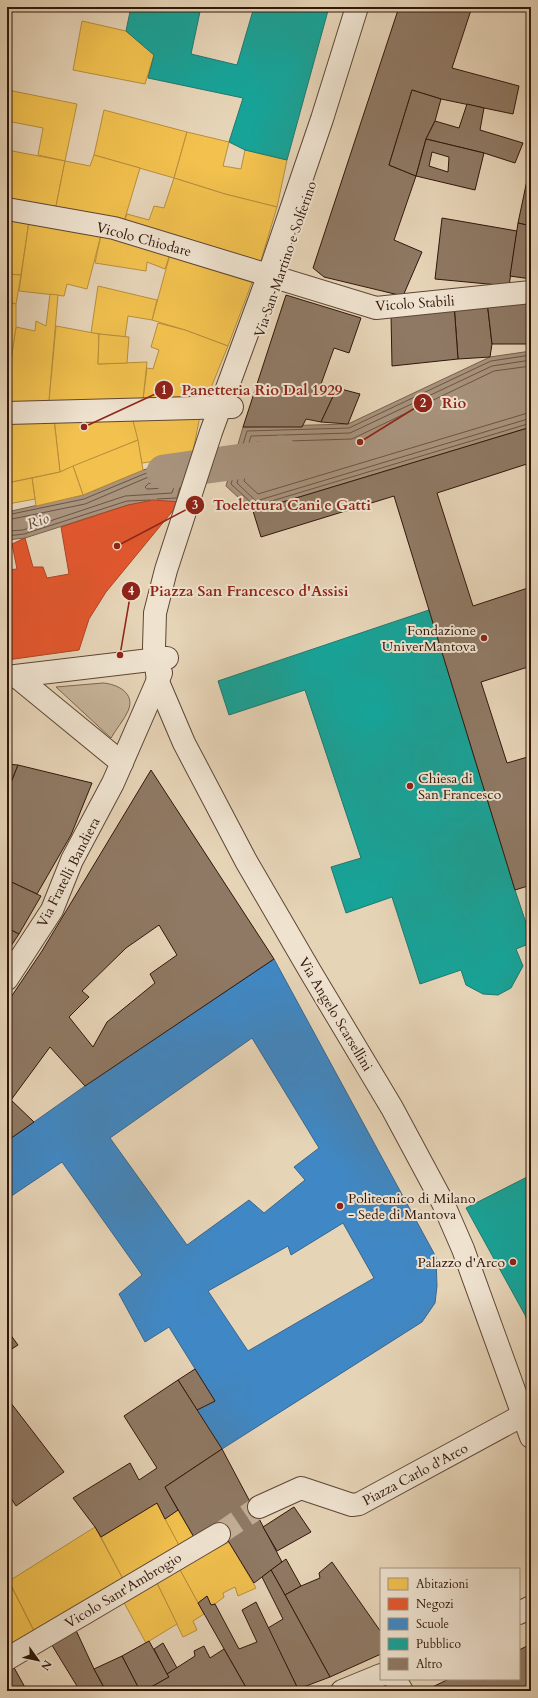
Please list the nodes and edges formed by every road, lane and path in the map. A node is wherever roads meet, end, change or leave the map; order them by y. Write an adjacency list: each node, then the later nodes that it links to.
1 (357, 7): 4 (street, Via San Martino e Solferino)
2 (368, 7): 4 (street, Via San Martino e Solferino)
3 (7, 209): 4 (street, Vicolo Chiodare)
4 (274, 276): 5 (street, Vicolo Stabili); 6 (street, Via San Martino e Solferino)
5 (531, 292)
6 (226, 406): 7 (street); 8 (street, Via San Martino e Solferino)
7 (7, 413)
8 (161, 660): 9 (street); 10 (street, Via Fratelli Bandiera); 11 (street, Via San Martino e Solferino)
9 (10, 677): 12 (street)
10 (158, 682): 11 (street); 12 (street, Via Fratelli Bandiera)
11 (189, 740): 14 (street, Via Angelo Scarsellini)
12 (122, 763): 13 (street, Via Fratelli Bandiera)
13 (7, 978)
14 (528, 1411): 15 (street); 16 (street, Piazza Carlo d'Arco)
15 (531, 1437)
16 (259, 1507)
17 (219, 1534): 20 (street, Vicolo Sant'Ambrogio)
18 (531, 1607): 19 (street)
19 (520, 1612)
20 (7, 1659)
21 (380, 1675): 23 (street)
22 (396, 1680): 24 (street)
23 (342, 1691)
24 (402, 1691)

